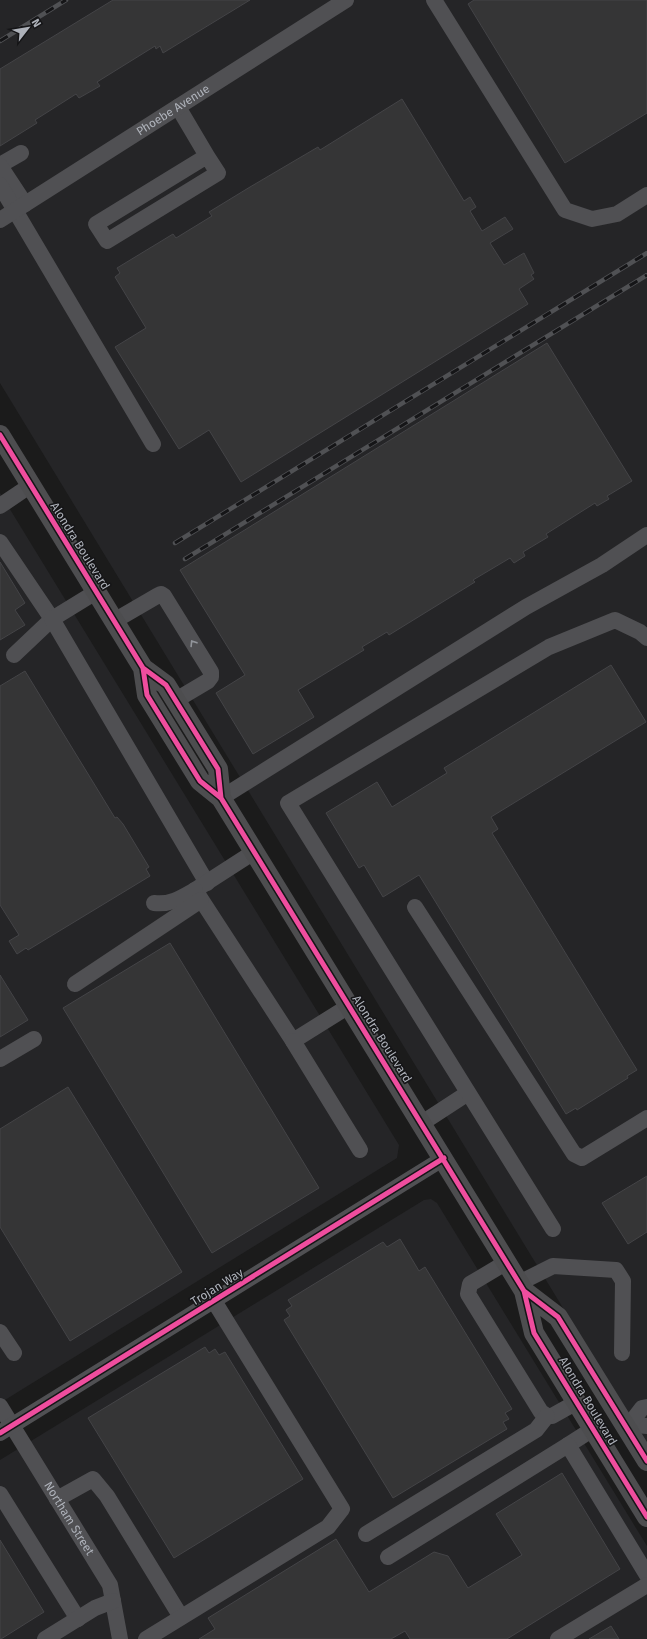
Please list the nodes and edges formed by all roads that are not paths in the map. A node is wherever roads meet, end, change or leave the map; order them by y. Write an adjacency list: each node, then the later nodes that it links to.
1 (346, 0): 3 (street, Phoebe Avenue)
2 (434, 0): 8 (street)
3 (178, 107): 5 (street); 9 (street, Phoebe Avenue)
4 (21, 153): 6 (street)
5 (207, 156): 5 (street)
6 (0, 166): 9 (street)
7 (0, 185): 9 (street)
8 (647, 195)
9 (20, 208): 10 (street, Phoebe Avenue); 12 (street)
10 (0, 220)
11 (0, 435): 13 (main road, Alondra Boulevard)
12 (153, 444)
13 (31, 485): 14 (street); 17 (main road, Alondra Boulevard)
14 (0, 506)
15 (647, 535): 24 (street)
16 (0, 542): 18 (street)
17 (96, 592): 18 (street); 19 (main road, Alondra Boulevard)
18 (52, 619): 21 (street); 26 (street)
19 (114, 621): 22 (main road, Alondra Boulevard); 23 (street, one-way to 19)
20 (647, 638): 34 (street)
21 (14, 655)
22 (143, 668): 23 (main road, Alondra Boulevard); 24 (main road, Alondra Boulevard)
23 (176, 700): 24 (main road, Alondra Boulevard)
24 (221, 798): 25 (main road, Alondra Boulevard)
25 (254, 852): 26 (street); 30 (main road, Alondra Boulevard)
26 (201, 891): 27 (street); 29 (street); 32 (street)
27 (154, 903)
28 (415, 907): 35 (street)
29 (75, 984)
30 (349, 1006): 32 (street); 36 (main road, Alondra Boulevard)
31 (34, 1038): 33 (street)
32 (293, 1042): 37 (street)
33 (0, 1059)
34 (468, 1093): 36 (street); 39 (street)
35 (647, 1118)
36 (422, 1123): 38 (main road, Alondra Boulevard)
37 (360, 1150)
38 (444, 1158): 40 (main road, Alondra Boulevard); 42 (street, Trojan Way)
39 (553, 1229)
40 (507, 1262): 41 (main road, Alondra Boulevard); 49 (street)
41 (522, 1287): 45 (street); 46 (main road, Alondra Boulevard); 50 (main road, Alondra Boulevard)
42 (214, 1301): 52 (street, Trojan Way); 64 (street)
43 (0, 1332): 44 (street)
44 (14, 1353)
45 (622, 1353)
46 (577, 1402): 49 (street); 53 (main road, Alondra Boulevard)
47 (0, 1406): 52 (street, Northam Street)
48 (647, 1406): 50 (street)
49 (547, 1416): 59 (street)
50 (627, 1424): 51 (street); 55 (main road, Alondra Boulevard)
51 (647, 1426)
52 (6, 1429): 57 (street, Northam Street)
53 (593, 1429): 54 (street); 58 (main road, Alondra Boulevard)
54 (568, 1445): 60 (street); 61 (street)
55 (647, 1461)
56 (0, 1494): 65 (street)
57 (57, 1499): 63 (street, Northam Street); 64 (street)
58 (647, 1517)
59 (366, 1534)
60 (388, 1557)
61 (647, 1575)
62 (647, 1585): 69 (street)
63 (113, 1602): 65 (street); 67 (street, Northam Street)
64 (181, 1617): 68 (street)
65 (78, 1619): 66 (street)
66 (45, 1639)
67 (120, 1639)
68 (146, 1639)
69 (558, 1639)

